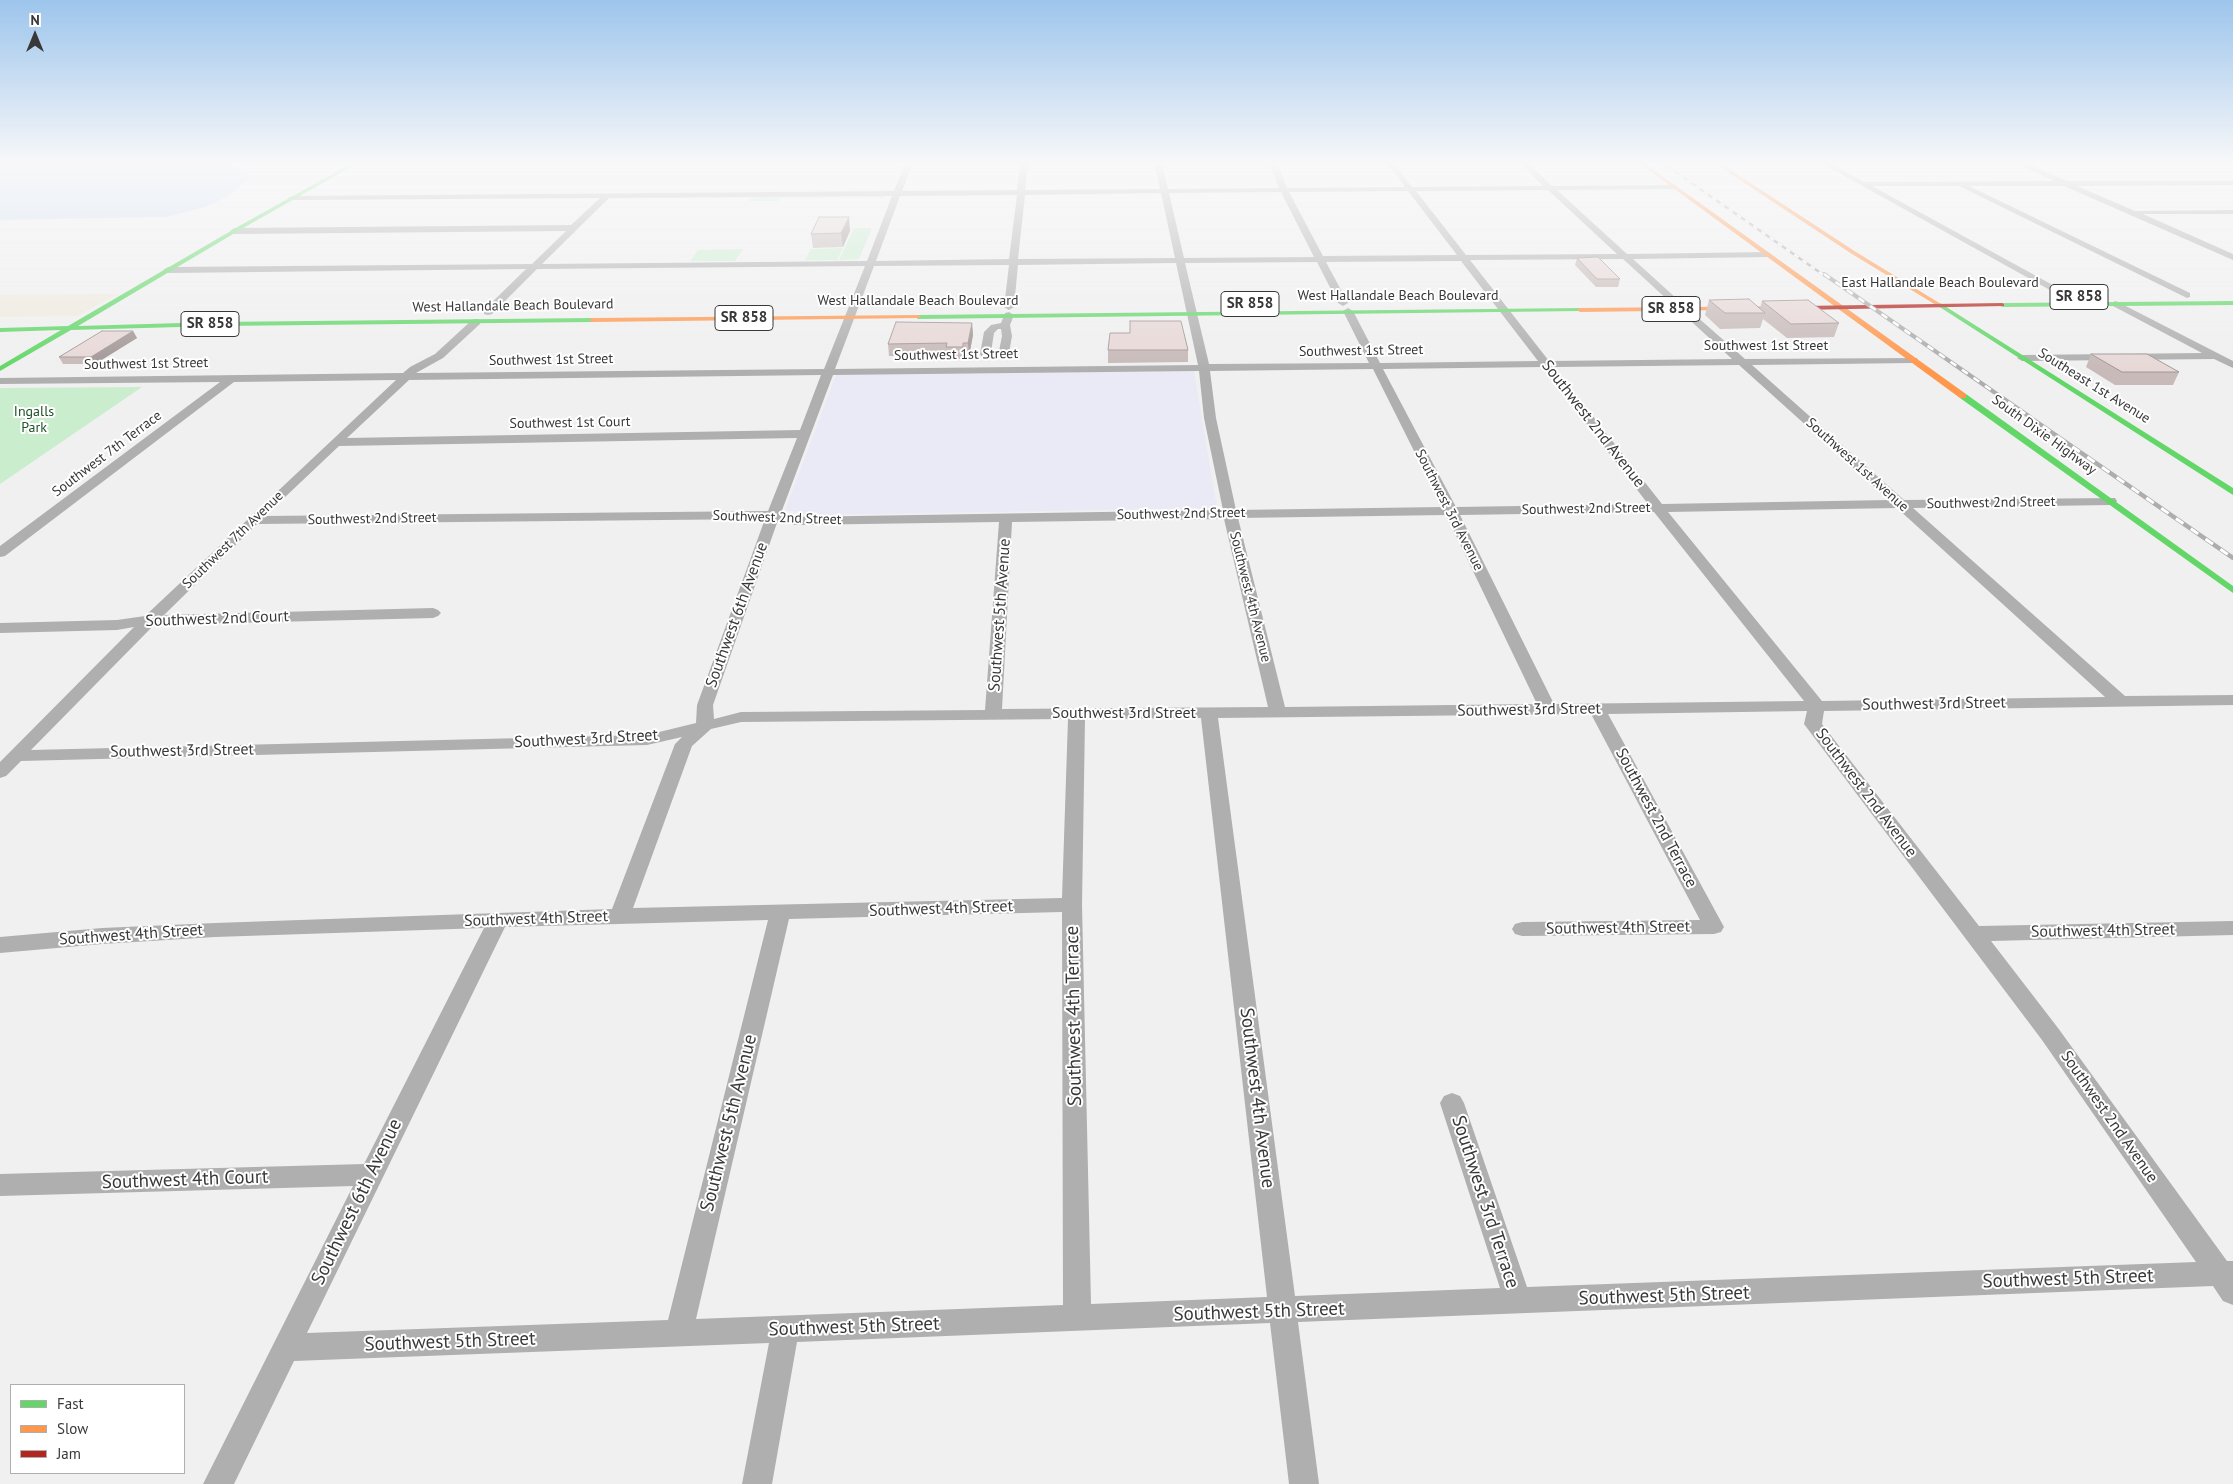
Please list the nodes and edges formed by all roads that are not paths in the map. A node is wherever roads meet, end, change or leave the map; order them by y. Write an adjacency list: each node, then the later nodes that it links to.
1 (232, 232): 25 (main road)
2 (568, 232): 24 (street)
3 (882, 232): 23 (street, Southwest 6th Avenue)
4 (1016, 232): 22 (street)
5 (1174, 232): 21 (street, Southwest 4th Avenue)
6 (1307, 232): 20 (street, Southwest 3rd Avenue)
7 (1443, 232): 19 (street, Southwest 2nd Avenue)
8 (1599, 232): 16 (street, Southwest 1st Avenue)
9 (1736, 232): 17 (main road, South Dixie Highway)
10 (1823, 232): 29 (main road, Southeast 1st Avenue)
11 (1951, 232): 27 (street)
12 (2059, 232): 26 (street)
13 (2177, 232): 14 (street)
14 (2220, 251): 15 (street); 18 (street)
15 (2233, 251)
16 (1625, 256): 17 (street); 19 (street); 31 (street, Southwest 1st Avenue)
17 (1768, 256): 28 (main road, South Dixie Highway)
18 (2233, 257)
19 (1464, 258): 20 (street); 34 (street, Southwest 2nd Avenue)
20 (1321, 259): 21 (street); 36 (street, Southwest 3rd Avenue)
21 (1180, 260): 22 (street); 37 (street, Southwest 4th Avenue)
22 (1013, 262): 23 (street); 41 (street)
23 (870, 263): 24 (street); 40 (street, Southwest 6th Avenue)
24 (534, 266): 25 (street); 39 (street)
25 (168, 270): 42 (main road)
26 (2187, 295): 27 (main road, East Hallandale Beach Boulevard / SR 858); 30 (main road, East Hallandale Beach Boulevard / SR 858); 32 (main road)
27 (2068, 297): 29 (main road, East Hallandale Beach Boulevard / SR 858)
28 (1827, 298): 29 (main road, East Hallandale Beach Boulevard / SR 858); 31 (main road, West Hallandale Beach Boulevard / SR 858); 35 (main road, South Dixie Highway)
29 (1925, 298): 33 (main road, Southeast 1st Avenue)
30 (2233, 301): 32 (main road, East Hallandale Beach Boulevard / SR 858)
31 (1678, 304): 34 (main road, West Hallandale Beach Boulevard / SR 858); 35 (main road, West Hallandale Beach Boulevard / SR 858); 51 (street, Southwest 1st Avenue)
32 (2116, 304): 33 (main road, East Hallandale Beach Boulevard / SR 858); 48 (street)
33 (1940, 305): 35 (main road, East Hallandale Beach Boulevard / SR 858); 49 (main road, Southeast 1st Avenue)
34 (1501, 306): 36 (main road, West Hallandale Beach Boulevard / SR 858); 52 (street, Southwest 2nd Avenue)
35 (1837, 306): 50 (main road, South Dixie Highway)
36 (1345, 307): 37 (main road, West Hallandale Beach Boulevard / SR 858); 54 (street, Southwest 3rd Avenue)
37 (1191, 309): 41 (main road, West Hallandale Beach Boulevard / SR 858); 55 (street, Southwest 4th Avenue)
38 (538, 311): 39 (main road, West Hallandale Beach Boulevard / SR 858); 40 (main road, West Hallandale Beach Boulevard / SR 858); 45 (main road)
39 (488, 312): 42 (main road, West Hallandale Beach Boulevard / SR 858); 44 (main road)
40 (852, 312): 41 (main road, West Hallandale Beach Boulevard / SR 858); 45 (main road, West Hallandale Beach Boulevard / SR 858); 57 (street, Southwest 6th Avenue)
41 (1008, 316)
42 (83, 319): 43 (main road, West Hallandale Beach Boulevard / SR 858); 46 (main road)
43 (0, 321)
44 (431, 322): 45 (main road, West Hallandale Beach Boulevard / SR 858); 46 (main road, West Hallandale Beach Boulevard / SR 858)
45 (476, 322): 58 (street, Southwest 7th Avenue)
46 (67, 329): 47 (main road, West Hallandale Beach Boulevard / SR 858); 56 (main road)
47 (0, 330)
48 (2216, 356): 49 (street); 53 (street)
49 (2022, 358): 63 (main road, Southeast 1st Avenue)
50 (1913, 360): 51 (street, Southwest 1st Street); 64 (main road, South Dixie Highway)
51 (1743, 361): 52 (street, Southwest 1st Street); 65 (street, Southwest 1st Avenue)
52 (1546, 363): 54 (street, Southwest 1st Street); 66 (street, Southwest 2nd Avenue)
53 (2233, 365)
54 (1374, 366): 55 (street, Southwest 1st Street); 67 (street, Southwest 3rd Avenue)
55 (1204, 367): 57 (street, Southwest 1st Street); 68 (street, Southwest 4th Avenue)
56 (0, 369)
57 (828, 371): 58 (street, Southwest 1st Street); 61 (street, Southwest 6th Avenue)
58 (406, 376): 59 (street, Southwest 1st Street); 62 (street, Southwest 7th Avenue)
59 (232, 378): 60 (street, Southwest 1st Street); 72 (street, Southwest 7th Terrace)
60 (0, 382)
61 (804, 434): 62 (street, Southwest 1st Court); 69 (street, Southwest 6th Avenue)
62 (336, 442): 71 (street, Southwest 7th Avenue)
63 (2233, 492)
64 (2110, 501): 65 (street, Southwest 2nd Street); 73 (main road, South Dixie Highway)
65 (1900, 504): 66 (street, Southwest 2nd Street); 78 (street, Southwest 1st Avenue)
66 (1658, 508): 67 (street, Southwest 2nd Street); 79 (street, Southwest 2nd Avenue)
67 (1451, 511): 68 (street, Southwest 2nd Street); 81 (street, Southwest 3rd Avenue)
68 (1230, 514): 70 (street, Southwest 2nd Street); 83 (street, Southwest 4th Avenue)
69 (773, 515): 70 (street, Southwest 2nd Street); 71 (street, Southwest 2nd Street); 86 (street, Southwest 6th Avenue)
70 (1006, 517): 85 (street, Southwest 5th Avenue)
71 (253, 520): 75 (street, Southwest 7th Avenue)
72 (0, 554)
73 (2233, 590)
74 (433, 613): 75 (street, Southwest 2nd Court)
75 (150, 620): 76 (street, Southwest 2nd Court); 87 (street, Southwest 7th Avenue)
76 (0, 628)
77 (2233, 700): 78 (street, Southwest 3rd Street)
78 (2120, 701): 79 (street, Southwest 3rd Street)
79 (1818, 706): 80 (street, Southwest 3rd Street); 96 (street, Southwest 2nd Avenue)
80 (1597, 709): 81 (street, Southwest 3rd Street); 93 (street, Southwest 2nd Terrace)
81 (1548, 710): 83 (street, Southwest 3rd Street)
82 (1209, 712): 83 (street, Southwest 3rd Street); 84 (street, Southwest 3rd Street); 103 (street, Southwest 4th Avenue)
83 (1278, 712)
84 (1077, 713): 85 (street, Southwest 3rd Street); 89 (street, Southwest 4th Terrace)
85 (993, 714): 86 (street, Southwest 3rd Street)
86 (705, 726): 87 (street, Southwest 3rd Street); 91 (street)
87 (17, 756): 88 (street, Southwest 7th Avenue)
88 (0, 772)
89 (1072, 905): 90 (street, Southwest 4th Street); 104 (street, Southwest 4th Terrace)
90 (780, 913): 91 (street, Southwest 4th Street); 106 (street, Southwest 5th Avenue)
91 (620, 916): 92 (street, Southwest 4th Street)
92 (498, 921): 97 (street, Southwest 4th Street); 99 (street, Southwest 6th Avenue)
93 (1714, 927): 95 (street, Southwest 4th Street)
94 (2233, 928): 96 (street, Southwest 4th Street)
95 (1522, 929)
96 (1973, 934): 101 (street, Southwest 2nd Avenue)
97 (0, 945)
98 (1452, 1103): 102 (street, Southwest 3rd Terrace)
99 (370, 1176): 100 (street, Southwest 4th Court); 107 (street, Southwest 6th Avenue)
100 (0, 1185)
101 (2228, 1279): 102 (street, Southwest 5th Street)
102 (1518, 1302): 103 (street, Southwest 5th Street)
103 (1284, 1311): 104 (street, Southwest 5th Street); 110 (street, Southwest 4th Avenue)
104 (1077, 1318): 105 (street, Southwest 5th Street)
105 (785, 1330): 106 (street, Southwest 5th Street); 109 (street)
106 (679, 1333): 107 (street, Southwest 5th Street)
107 (285, 1348): 108 (street, Southwest 6th Avenue)
108 (218, 1484)
109 (757, 1484)
110 (1304, 1484)

